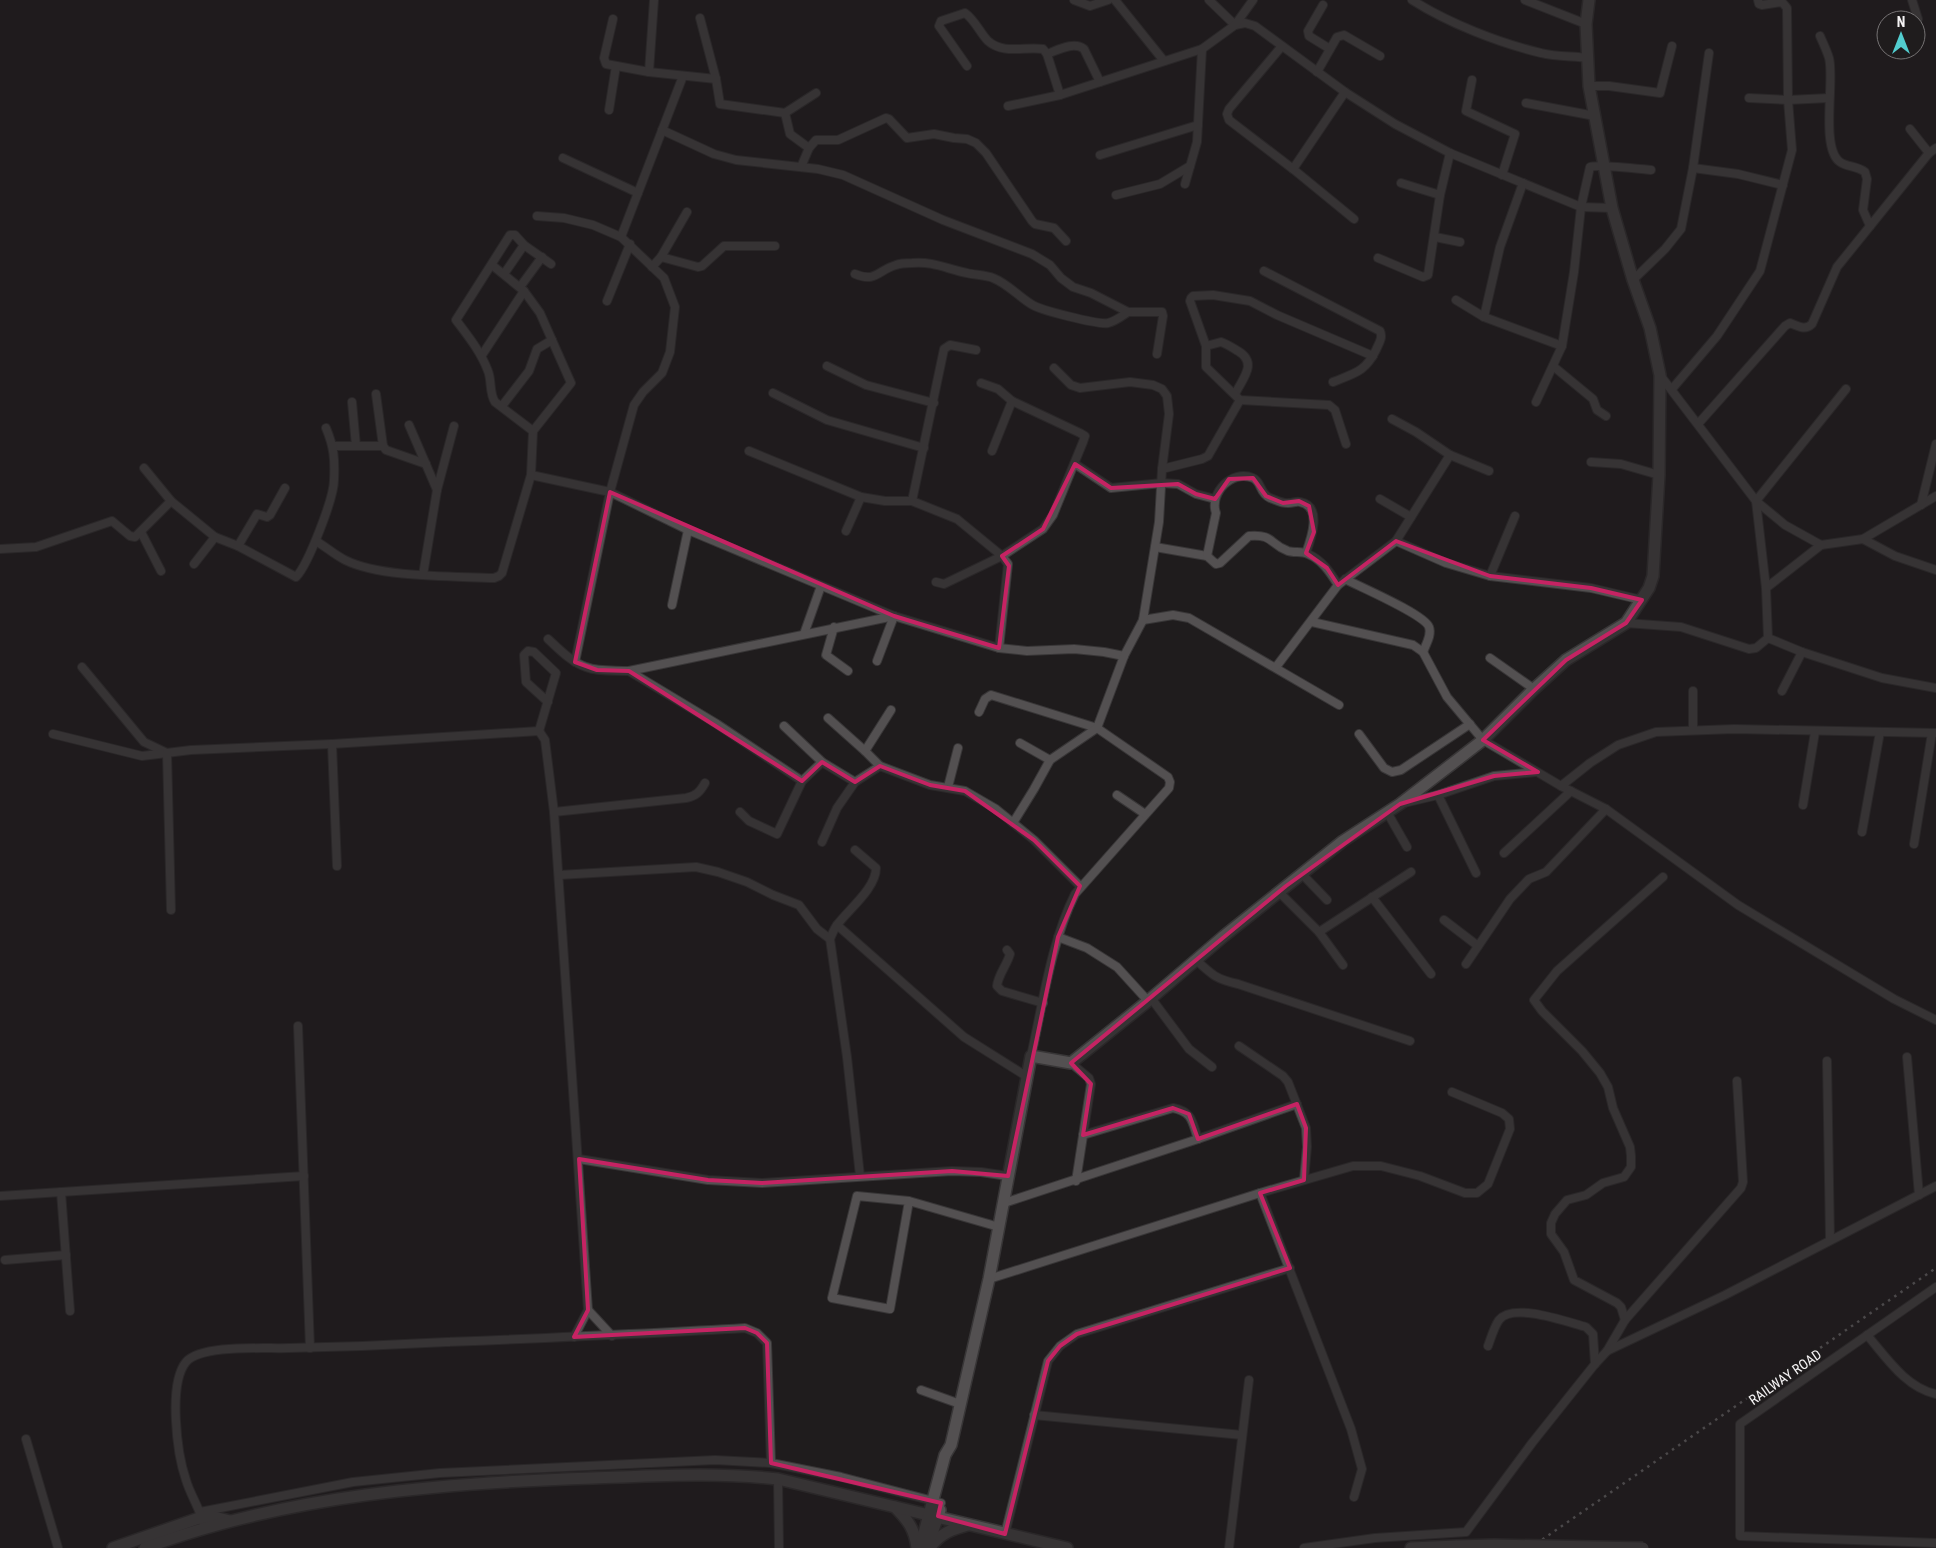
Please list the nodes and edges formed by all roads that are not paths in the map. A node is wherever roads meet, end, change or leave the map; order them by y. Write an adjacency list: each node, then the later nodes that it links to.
1 (654, 0): 29 (street)
2 (1074, 0): 3 (street)
3 (1108, 0)
4 (1115, 0): 26 (street)
5 (1209, 0): 16 (street)
6 (1253, 0): 16 (street)
7 (1412, 0): 11 (street)
8 (1525, 0): 15 (street)
9 (1589, 0): 15 (main road)
10 (1758, 0): 41 (street)
11 (1425, 4): 25 (street)
12 (1323, 5): 21 (street)
13 (700, 18): 32 (street)
14 (613, 19): 27 (street)
15 (1586, 24): 25 (main road)
16 (1235, 25): 18 (street); 20 (street)
17 (1820, 36): 40 (street)
18 (1282, 46): 30 (street); 59 (street)
19 (1672, 46): 35 (street)
20 (1202, 49): 26 (street); 47 (street)
21 (1330, 49): 24 (street); 30 (street)
22 (1709, 53): 58 (street)
23 (1047, 54): 28 (street); 34 (street); 38 (street)
24 (1380, 56)
25 (1588, 58): 35 (main road)
26 (1164, 62): 34 (street)
27 (616, 66): 29 (street); 44 (street)
28 (967, 66)
29 (649, 72): 31 (street)
30 (1318, 72): 36 (street)
31 (683, 76): 32 (street); 49 (street)
32 (716, 79): 45 (street)
33 (1472, 80): 61 (street)
34 (1100, 82): 38 (street)
35 (1590, 86): 46 (main road)
36 (1345, 92): 52 (street); 59 (street)
37 (816, 93): 45 (street)
38 (1060, 95): 43 (street)
39 (1749, 98): 41 (street)
40 (1829, 98): 41 (street); 74 (street)
41 (1788, 100): 65 (street)
42 (1526, 103): 46 (street)
43 (1008, 106)
44 (610, 110)
45 (785, 113): 50 (street)
46 (1595, 116): 57 (main road)
47 (1198, 125): 53 (street); 55 (street)
48 (1910, 129): 51 (street)
49 (662, 130): 56 (street); 66 (street)
50 (809, 148): 56 (street); 77 (street)
51 (1932, 150): 74 (street)
52 (1450, 153): 61 (street); 67 (street)
53 (1100, 155)
54 (563, 158): 66 (street)
55 (1190, 166): 64 (street); 68 (street)
56 (801, 167): 95 (street)
57 (1605, 167): 60 (street); 69 (street); 70 (main road)
58 (1693, 168): 65 (street); 91 (street)
59 (1293, 169): 73 (street)
60 (1651, 170)
61 (1502, 174): 63 (street)
62 (1400, 183): 67 (street)
63 (1523, 183): 69 (street); 96 (street)
64 (1186, 184)
65 (1783, 186): 110 (street)
66 (638, 193): 75 (street)
67 (1440, 194): 76 (street)
68 (1116, 195)
69 (1581, 207): 70 (street); 99 (street)
70 (1612, 208): 91 (main road)
71 (687, 212): 83 (street)
72 (537, 216): 75 (street)
73 (1354, 219)
74 (1870, 226): 122 (street)
75 (621, 237): 79 (street)
76 (1435, 237): 78 (street); 84 (street)
77 (1066, 241)
78 (1460, 242)
79 (630, 244): 87 (street); 93 (street)
80 (524, 245): 82 (street); 86 (street); 89 (street)
81 (774, 246): 83 (street)
82 (542, 257): 85 (street); 92 (street)
83 (661, 257): 87 (street)
84 (1378, 258)
85 (552, 264)
86 (492, 265): 89 (street); 102 (street)
87 (652, 267): 147 (street)
88 (1264, 270): 103 (street)
89 (504, 274): 92 (street)
90 (855, 274): 95 (street)
91 (1633, 280): 107 (main road)
92 (522, 289): 97 (street); 102 (street)
93 (607, 300)
94 (1456, 300): 96 (street)
95 (1128, 312): 101 (street)
96 (1484, 317): 99 (street)
97 (552, 340): 119 (street); 126 (street)
98 (1206, 346): 103 (street); 114 (street); 114 (street)
99 (1562, 346): 105 (street)
100 (976, 350): 118 (street)
101 (1157, 354)
102 (482, 355): 119 (street)
103 (1373, 356): 108 (street)
104 (827, 366): 118 (street)
105 (1553, 366): 117 (street); 120 (street)
106 (1054, 368): 140 (street)
107 (1660, 375): 110 (street); 143 (main road)
108 (1333, 382)
109 (981, 383): 115 (street)
110 (1672, 389): 122 (street)
111 (1846, 389): 154 (street)
112 (772, 393): 132 (street)
113 (376, 394): 131 (street)
114 (1237, 397): 127 (street); 140 (street)
115 (1012, 401): 134 (street); 138 (street)
116 (352, 402): 130 (street)
117 (1536, 402)
118 (934, 403): 132 (street)
119 (502, 406): 126 (street)
120 (1606, 416)
121 (1392, 419): 135 (street)
122 (1698, 424): 154 (street)
123 (410, 425): 137 (street)
124 (454, 426): 146 (street)
125 (326, 428): 129 (street)
126 (533, 431): 142 (street)
127 (1346, 444)
128 (1936, 444): 155 (street)
129 (334, 446): 130 (street); 163 (street)
130 (356, 446): 131 (street)
131 (384, 446): 137 (street)
132 (924, 448): 153 (street)
133 (750, 451): 149 (street)
134 (992, 451)
135 (1450, 455): 141 (street); 157 (street)
136 (1591, 462): 143 (street)
137 (426, 464): 146 (street)
138 (1074, 464): 144 (street); 170 (street)
139 (144, 468): 152 (street)
140 (1162, 469): 144 (street)
141 (1489, 471)
142 (531, 475): 147 (street); 175 (street)
143 (1659, 475): 182 (main road)
144 (1162, 483): 150 (street); 167 (street)
145 (285, 488): 166 (street)
146 (437, 490): 175 (street)
147 (610, 492): 158 (street); 197 (street)
148 (1936, 496): 155 (street)
149 (861, 497): 153 (street); 159 (street)
150 (1215, 499): 169 (street); 171 (street)
151 (1380, 499): 157 (street)
152 (171, 501): 160 (street); 161 (street)
153 (912, 501): 170 (street)
154 (1756, 501): 165 (street); 181 (street)
155 (1921, 505): 162 (street)
156 (1515, 516): 176 (street)
157 (1411, 517): 164 (street)
158 (688, 530): 180 (street); 183 (street)
159 (846, 531)
160 (141, 532): 168 (street); 174 (street)
161 (215, 537): 166 (street); 172 (street)
162 (1863, 539): 165 (street); 173 (street)
163 (316, 541): 166 (street); 175 (street)
164 (1396, 541): 176 (street); 177 (street)
165 (1821, 545): 181 (street)
166 (238, 546)
167 (1155, 546): 171 (street); 185 (street)
168 (0, 549)
169 (1306, 553): 171 (street); 179 (street)
170 (1002, 556): 178 (street); 192 (street)
171 (1207, 556)
172 (194, 564)
173 (1936, 570)
174 (161, 571)
175 (423, 574)
176 (1490, 576): 182 (street)
177 (1345, 579): 179 (street); 193 (street)
178 (936, 582)
179 (1338, 585): 186 (street)
180 (821, 586): 184 (street); 189 (street)
181 (1766, 588): 190 (street)
182 (1642, 600): 187 (main road)
183 (672, 605)
184 (894, 616): 188 (street); 192 (street); 198 (street)
185 (1144, 620): 195 (street); 200 (street)
186 (1312, 622): 193 (street); 200 (street)
187 (1626, 623): 190 (street); 204 (main road)
188 (834, 627): 189 (street); 202 (street)
189 (804, 634): 201 (street)
190 (1768, 638): 194 (street)
191 (548, 639): 197 (street)
192 (999, 648): 195 (street)
193 (1423, 652): 212 (street)
194 (1802, 652): 203 (street); 206 (street)
195 (1124, 656): 214 (street)
196 (1490, 658): 204 (street)
197 (575, 662): 201 (street)
198 (877, 662)
199 (82, 667): 227 (street)
200 (1276, 667): 208 (street)
201 (629, 671): 232 (street)
202 (848, 671)
203 (1936, 688)
204 (1534, 689): 222 (main road)
205 (1693, 691): 215 (street)
206 (1782, 691)
207 (548, 702): 207 (street); 216 (street)
208 (1340, 705)
209 (891, 710): 226 (street)
210 (979, 712): 214 (street)
211 (828, 718): 226 (street)
212 (1470, 724): 221 (street); 222 (street)
213 (784, 726): 229 (street)
214 (1097, 728): 228 (street); 246 (street)
215 (1693, 730): 217 (street); 235 (street)
216 (539, 731): 224 (street); 243 (street)
217 (1815, 732): 218 (street); 241 (street)
218 (1880, 732): 219 (street); 248 (street)
219 (1934, 733): 250 (street)
220 (53, 734): 227 (street)
221 (1359, 734)
222 (1483, 740): 231 (street); 240 (main road)
223 (1020, 743): 228 (street)
224 (332, 744): 227 (street); 254 (street)
225 (958, 748): 236 (street)
226 (865, 751): 230 (street)
227 (167, 753): 264 (street)
228 (1050, 760): 247 (street)
229 (822, 762): 232 (street); 233 (street)
230 (880, 766): 233 (street); 236 (street)
231 (1538, 772): 235 (street); 239 (street)
232 (802, 781): 244 (street)
233 (855, 782): 249 (street)
234 (705, 783): 243 (street)
235 (1561, 786): 237 (street)
236 (948, 788): 247 (street)
237 (1571, 791): 242 (street); 253 (street)
238 (1118, 795): 246 (street)
239 (1438, 795): 240 (street); 256 (street)
240 (1400, 804): 245 (main road)
241 (1803, 805)
242 (1606, 809): 270 (street); 278 (street)
243 (554, 812): 258 (street)
244 (740, 812)
245 (1387, 812): 251 (street); 257 (main road)
246 (1146, 814): 260 (street)
247 (1013, 823): 260 (street)
248 (1862, 832)
249 (822, 842)
250 (1914, 844)
251 (1407, 847)
252 (855, 850): 266 (street)
253 (1504, 853)
254 (337, 866)
255 (1411, 872): 262 (street)
256 (1476, 873)
257 (1302, 874): 261 (main road); 263 (street)
258 (559, 875): 269 (street); 293 (street)
259 (1663, 877): 315 (street)
260 (1080, 886): 268 (street)
261 (1279, 892): 267 (street); 272 (main road)
262 (1372, 897): 267 (street); 275 (street)
263 (1327, 900)
264 (171, 910)
265 (1444, 920): 270 (street)
266 (837, 925): 269 (street); 287 (street)
267 (1319, 932): 273 (street)
268 (1058, 937): 276 (street); 277 (street)
269 (830, 939): 295 (street)
270 (1478, 946): 274 (street)
271 (1007, 950): 277 (street)
272 (1196, 960): 276 (main road); 280 (street)
273 (1343, 964)
274 (1466, 964)
275 (1430, 974)
276 (1149, 1000): 285 (main road); 286 (street)
277 (1043, 1003): 282 (street)
278 (1936, 1020)
279 (298, 1026): 294 (street)
280 (1410, 1041)
281 (1239, 1046): 290 (street)
282 (1031, 1056): 285 (main road); 287 (main road)
283 (1907, 1057): 302 (street)
284 (1827, 1061): 307 (street)
285 (1071, 1063): 291 (street)
286 (1212, 1067)
287 (1026, 1076): 296 (main road)
288 (1737, 1081): 315 (street)
289 (1452, 1092): 298 (street)
290 (1297, 1104): 292 (street); 298 (street)
291 (1083, 1135): 292 (street); 297 (street)
292 (1198, 1139): 297 (street)
293 (579, 1159): 295 (street); 313 (street)
294 (304, 1176): 300 (street); 320 (street)
295 (860, 1176): 296 (street)
296 (1008, 1176): 305 (main road)
297 (1076, 1180): 305 (street)
298 (1304, 1180): 301 (street)
299 (1936, 1186): 302 (street)
300 (60, 1192): 303 (street); 308 (street)
301 (1260, 1193): 310 (street); 311 (street)
302 (1919, 1195): 307 (street)
303 (0, 1196)
304 (909, 1201): 304 (street); 306 (street)
305 (1004, 1203): 306 (main road)
306 (999, 1228): 311 (main road)
307 (1830, 1240): 321 (street)
308 (66, 1255): 309 (street); 314 (street)
309 (5, 1260)
310 (1290, 1268): 327 (street); 334 (street)
311 (989, 1278): 326 (main road)
312 (1936, 1287): 316 (street, RAILWAY ROAD)
313 (588, 1310): 317 (street); 318 (street)
314 (70, 1311)
315 (1624, 1320): 321 (street)
316 (1867, 1335): 325 (street); 343 (street, RAILWAY ROAD)
317 (612, 1336): 318 (street); 331 (street)
318 (574, 1337): 320 (street)
319 (1488, 1346): 322 (street)
320 (310, 1348): 337 (street)
321 (1607, 1351): 322 (street)
322 (1595, 1364): 352 (street)
323 (1250, 1380): 328 (street)
324 (921, 1390): 326 (street)
325 (1936, 1394)
326 (960, 1404): 335 (main road)
327 (1034, 1415): 328 (street); 342 (street)
328 (1242, 1435): 351 (street)
329 (26, 1439): 344 (street)
330 (659, 1462): 331 (street); 332 (street); 337 (street)
331 (771, 1462): 335 (street)
332 (660, 1476): 333 (main road); 339 (main road)
333 (778, 1479): 336 (main road); 347 (street)
334 (1354, 1497)
335 (938, 1502): 338 (main road)
336 (893, 1506): 338 (main road); 348 (main road)
337 (201, 1514): 339 (main road); 341 (street); 345 (main road)
338 (934, 1515): 340 (main road); 348 (main road); 349 (main road)
339 (230, 1521): 341 (main road)
340 (970, 1524): 342 (main road); 349 (main road)
341 (206, 1528): 346 (main road)
342 (1005, 1534): 350 (main road)
343 (1936, 1543)
344 (58, 1548)
345 (113, 1548)
346 (145, 1548)
347 (779, 1548)
348 (918, 1548)
349 (928, 1548)
350 (1067, 1548)
351 (1229, 1548)
352 (1304, 1548)
353 (1411, 1548): 354 (main road, bridge)
354 (1643, 1548)

